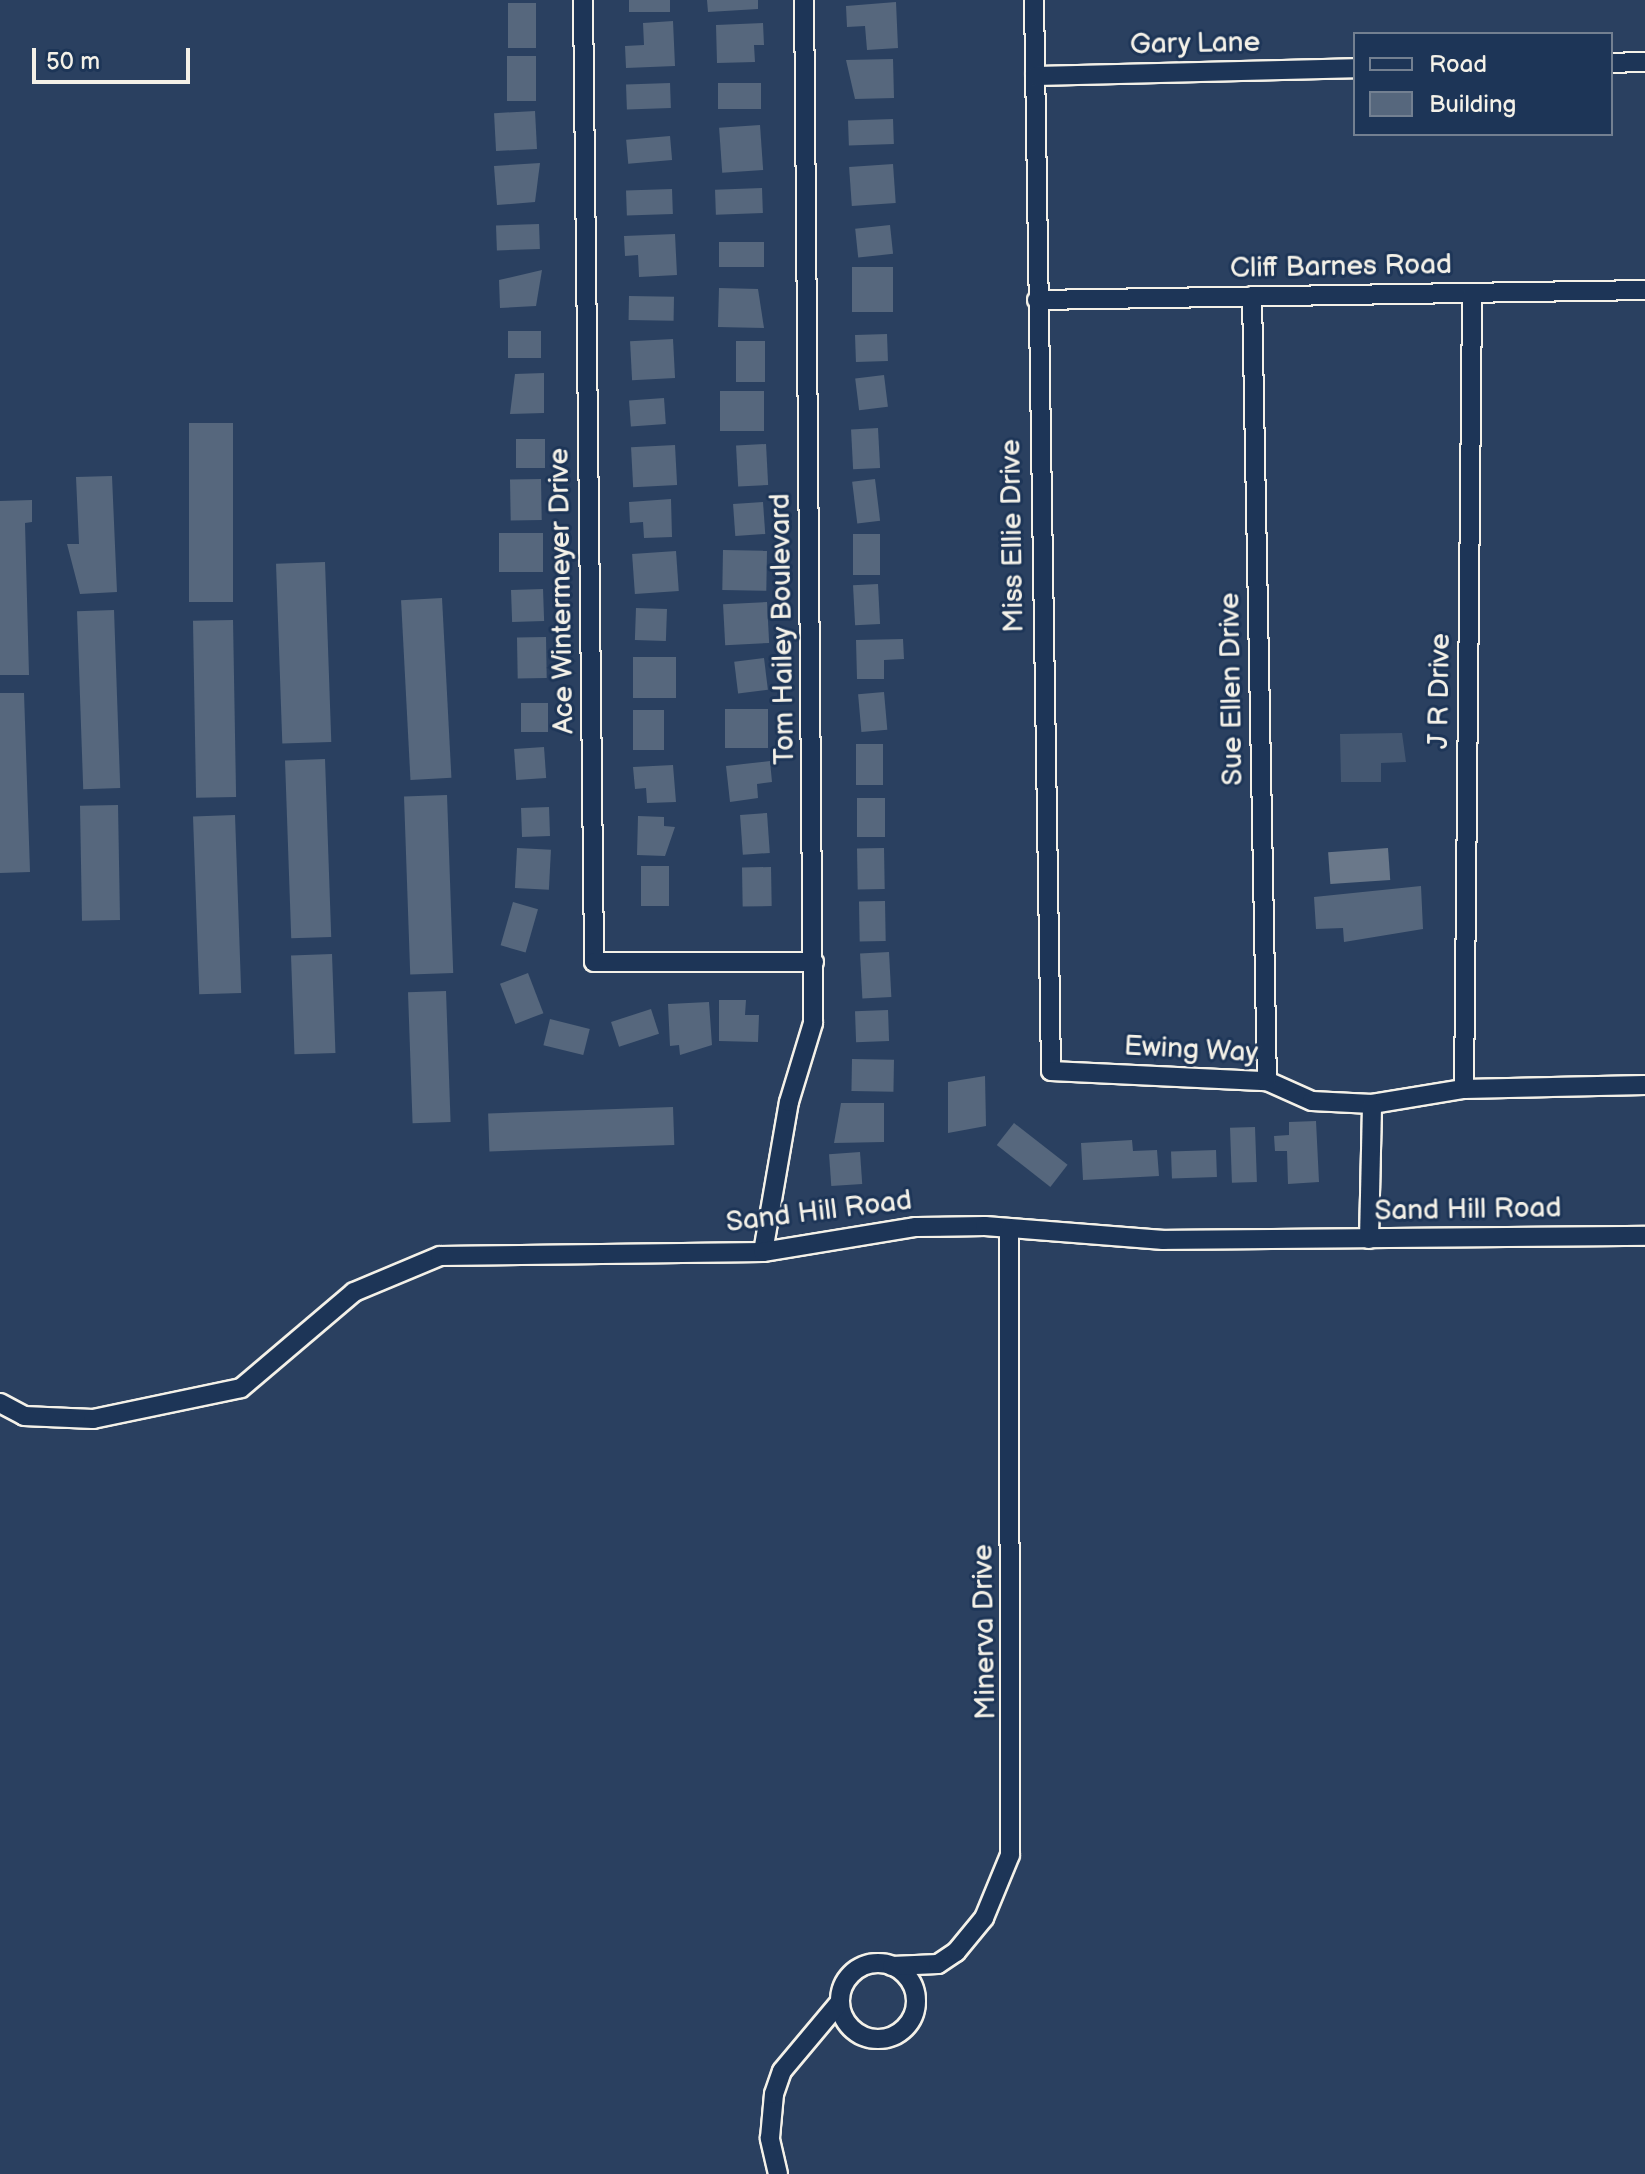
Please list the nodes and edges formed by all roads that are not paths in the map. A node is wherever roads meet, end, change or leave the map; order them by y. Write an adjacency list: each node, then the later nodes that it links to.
1 (583, 0): 12 (street, Ace Wintermeyer Drive)
2 (804, 0): 12 (street, Tom Hailey Boulevard)
3 (1034, 0): 7 (street, Miss Ellie Drive)
4 (1645, 62): 5 (street)
5 (1613, 63)
6 (1353, 68): 7 (street, Gary Lane)
7 (1035, 76): 11 (street, Miss Ellie Drive)
8 (1645, 290): 9 (street, Cliff Barnes Road)
9 (1472, 293): 10 (street, Cliff Barnes Road); 16 (street, J R Drive)
10 (1252, 296): 11 (street, Cliff Barnes Road); 14 (street, Sue Ellen Drive)
11 (1037, 300): 13 (street, Miss Ellie Drive)
12 (814, 962): 21 (street, Tom Hailey Boulevard)
13 (1051, 1071): 14 (street, Ewing Way)
14 (1267, 1081): 17 (street, Ewing Way)
15 (1645, 1085): 16 (street, Ewing Way)
16 (1464, 1089): 17 (street, Ewing Way)
17 (1372, 1104): 20 (street)
18 (1009, 1228): 20 (street, Sand Hill Road); 21 (street, Sand Hill Road); 23 (street, Minerva Drive)
19 (1645, 1236): 20 (street, Sand Hill Road)
20 (1369, 1239)
21 (763, 1252): 22 (street, Sand Hill Road)
22 (0, 1403)
23 (938, 1964): 24 (street); 25 (street, Minerva Drive)
24 (892, 1966): 25 (street); 26 (street)
25 (915, 1994): 27 (street)
26 (839, 2003): 27 (street); 28 (street)
27 (858, 2034): 28 (street)
28 (812, 2041): 29 (street)
29 (778, 2174)

